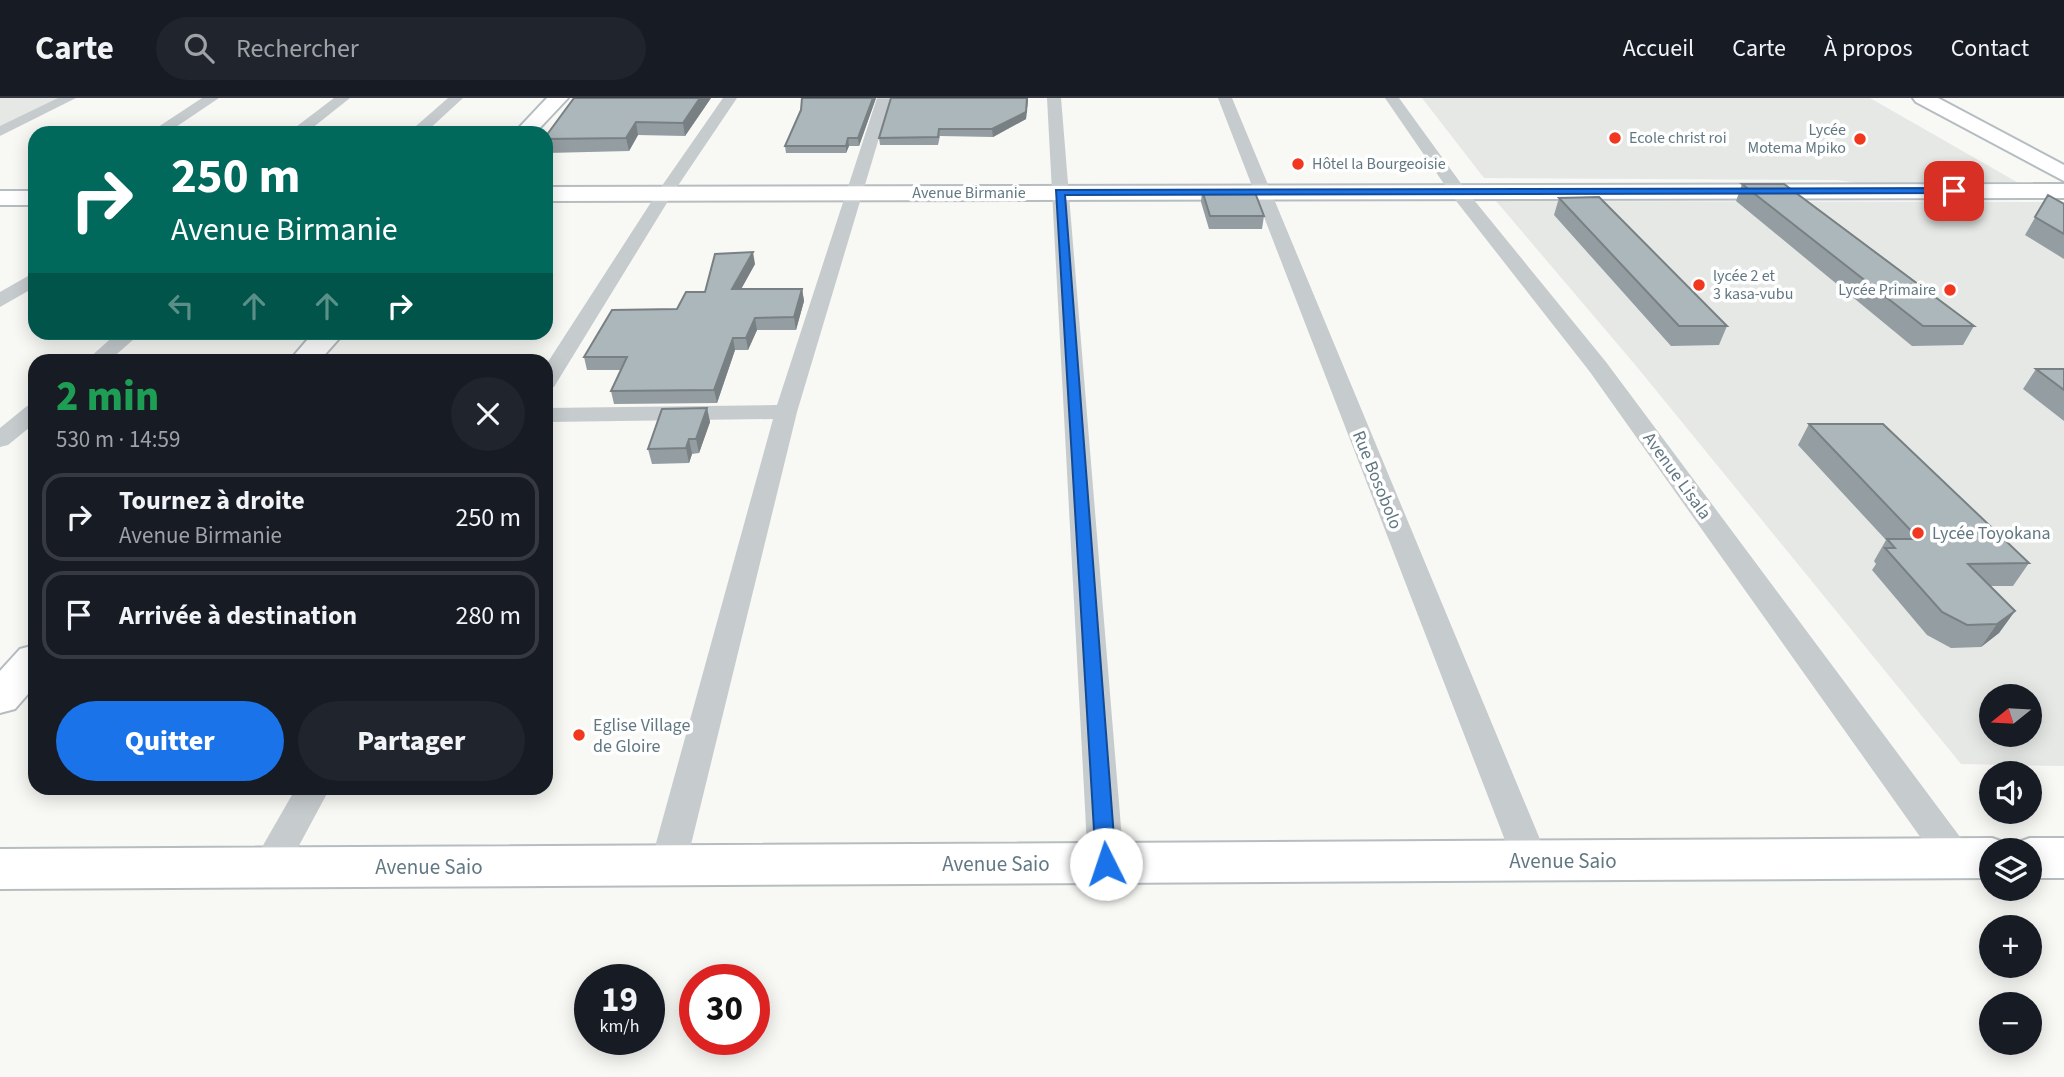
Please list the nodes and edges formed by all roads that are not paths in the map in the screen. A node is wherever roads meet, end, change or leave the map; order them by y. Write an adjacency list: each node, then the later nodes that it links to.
1 (69, 98): 16 (street)
2 (212, 98): 12 (street)
3 (343, 98): 13 (street)
4 (456, 98): 14 (street)
5 (558, 98): 15 (street)
6 (730, 98): 21 (street)
7 (884, 98): 22 (street)
8 (1054, 98): 20 (street)
9 (1225, 98): 18 (street, Rue Bosobolo)
10 (1392, 98): 23 (street, Avenue Lisala)
11 (1923, 98): 17 (street)
12 (168, 126)
13 (305, 126)
14 (424, 126)
15 (531, 126)
16 (0, 132)
17 (2064, 174)
18 (1261, 191): 20 (street, Avenue Birmanie); 23 (street, Avenue Birmanie); 46 (street, Rue Bosobolo)
19 (2064, 191): 23 (street, Avenue Birmanie)
20 (1060, 192): 22 (street, Avenue Birmanie); 47 (street)
21 (665, 193): 22 (street, Avenue Birmanie); 24 (street, Avenue Birmanie); 33 (street)
22 (854, 193): 34 (street)
23 (1459, 193): 45 (street, Avenue Lisala)
24 (553, 194)
25 (0, 198): 26 (street)
26 (28, 198)
27 (28, 283): 28 (street)
28 (0, 302)
29 (122, 340): 31 (street)
30 (323, 340): 32 (street)
31 (104, 354)
32 (310, 354)
33 (553, 371)
34 (786, 412): 37 (street); 48 (street)
35 (28, 413): 36 (street)
36 (0, 415)
37 (553, 415)
38 (28, 418): 39 (street)
39 (0, 440)
40 (28, 667): 41 (street)
41 (0, 698)
42 (309, 795): 49 (street)
43 (2042, 858): 44 (street)
44 (2064, 858)
45 (1974, 859): 46 (street, Avenue Saio)
46 (1531, 861): 47 (street, Avenue Saio)
47 (1106, 864): 48 (street, Avenue Saio)
48 (668, 866): 49 (street, Avenue Saio)
49 (268, 868): 50 (street, Avenue Saio)
50 (0, 869)

